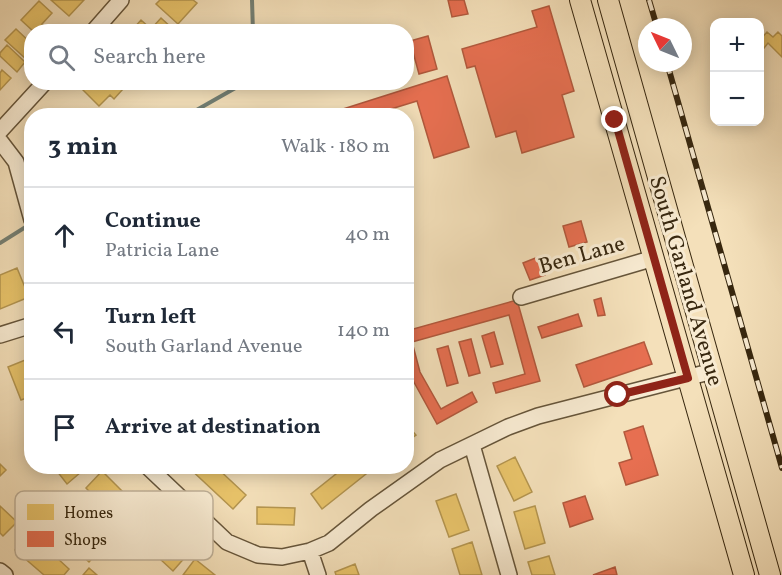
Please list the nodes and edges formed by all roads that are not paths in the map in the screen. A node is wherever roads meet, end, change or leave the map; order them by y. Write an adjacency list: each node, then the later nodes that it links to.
1 (121, 0): 4 (street)
2 (580, 0): 9 (main road, South Garland Avenue)
3 (608, 0): 13 (main road, South Garland Avenue)
4 (100, 24)
5 (38, 90): 6 (street)
6 (0, 131)
7 (0, 141): 8 (street)
8 (24, 193)
9 (654, 258): 10 (street, Ben Lane); 14 (main road, South Garland Avenue)
10 (522, 297)
11 (24, 327): 12 (street)
12 (0, 335)
13 (713, 371): 14 (street); 25 (main road, South Garland Avenue)
14 (688, 378): 15 (street); 24 (main road, South Garland Avenue)
15 (472, 445): 19 (street); 23 (street)
16 (155, 474): 17 (street)
17 (173, 491)
18 (213, 529): 19 (street)
19 (310, 551): 22 (street)
20 (0, 571): 21 (street)
21 (5, 575)
22 (318, 575)
23 (509, 575)
24 (744, 575)
25 (770, 575)

